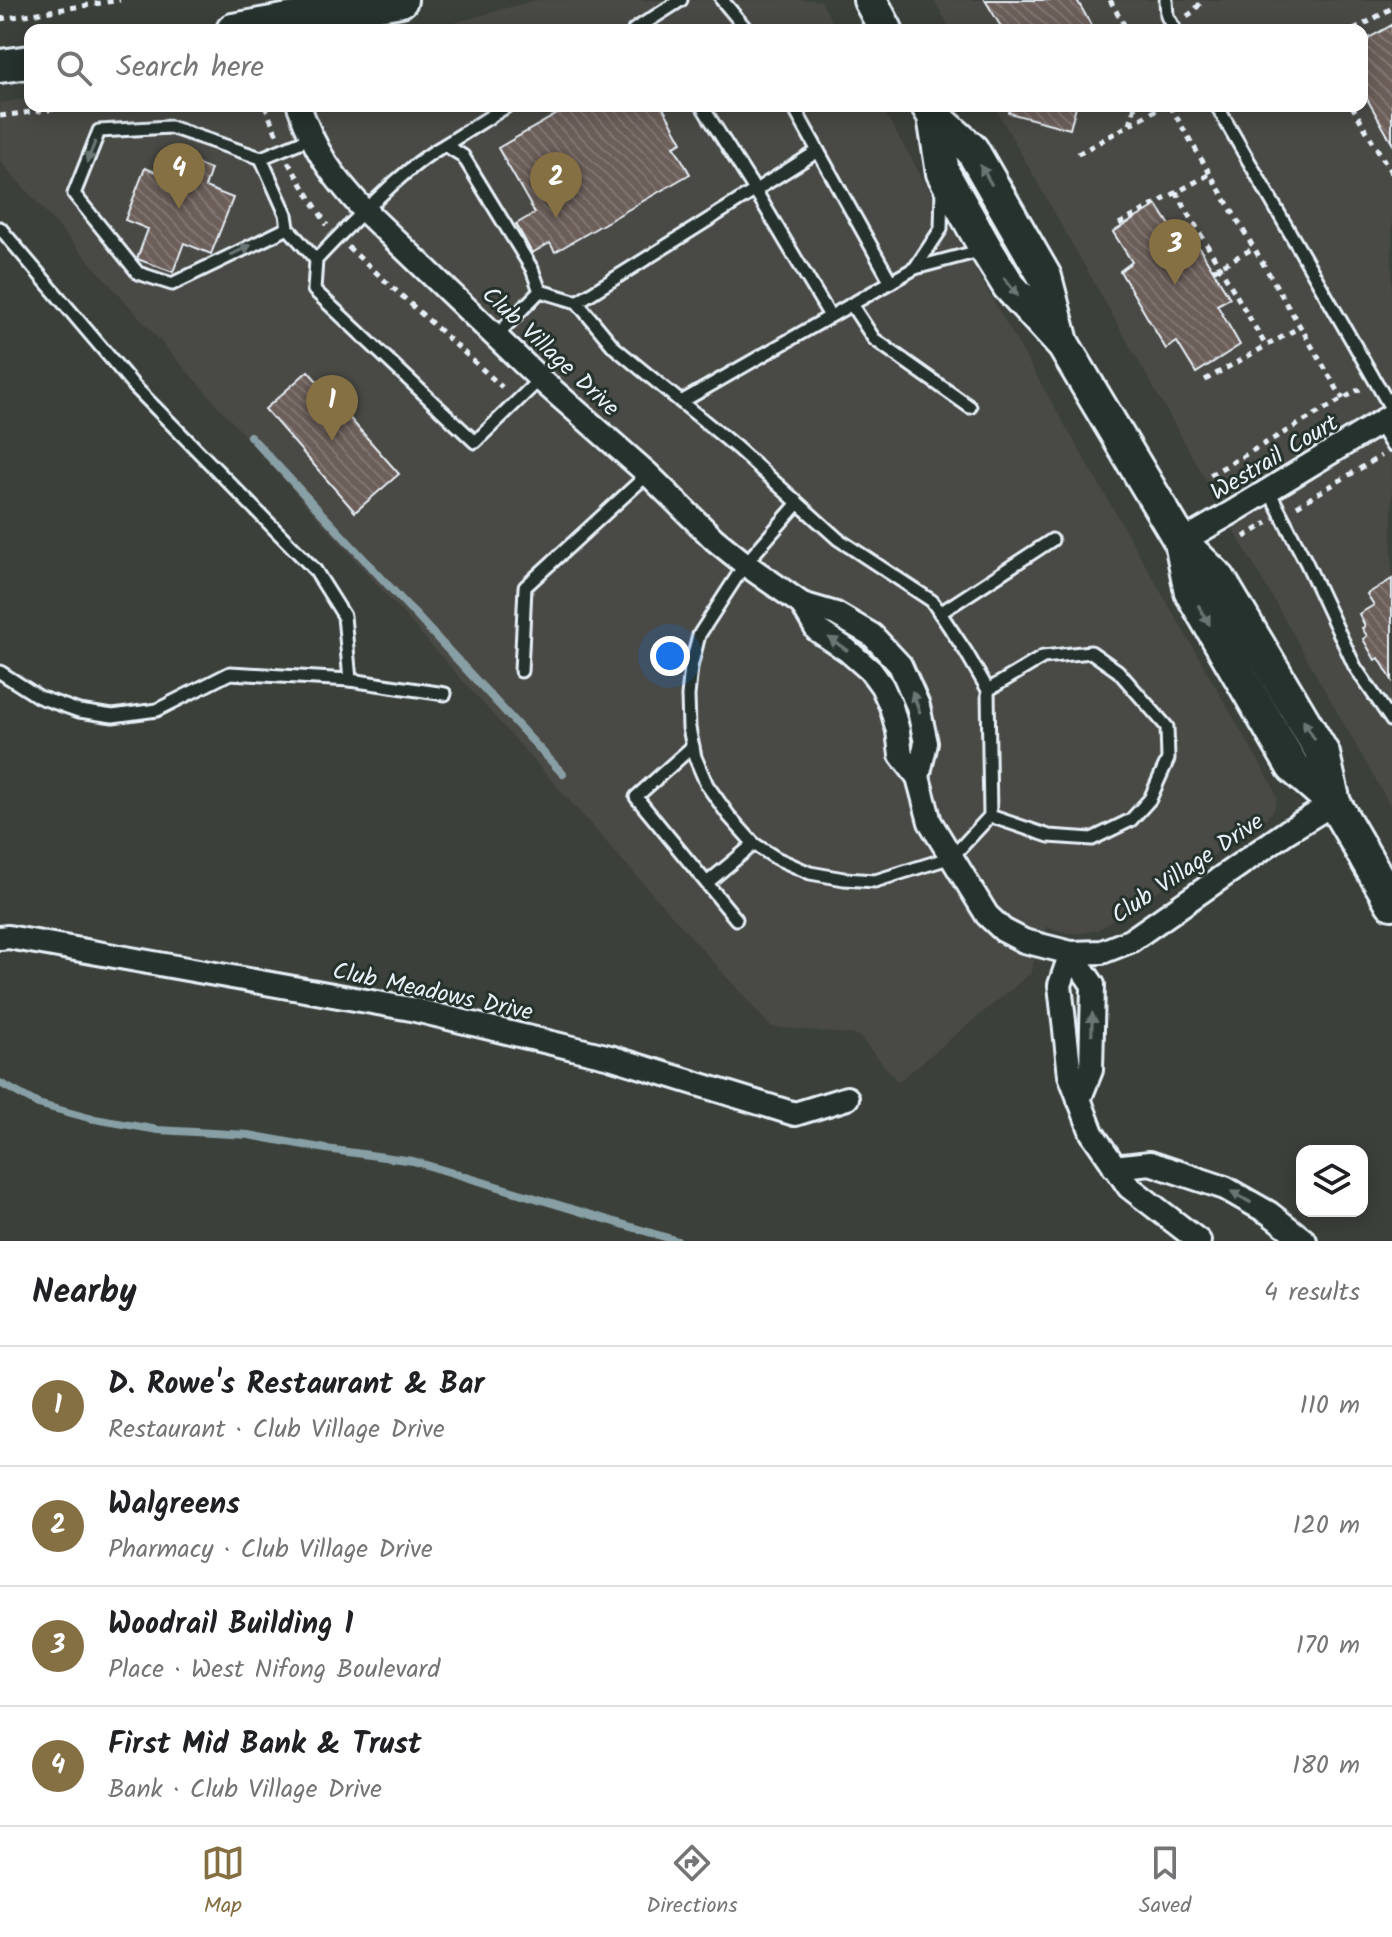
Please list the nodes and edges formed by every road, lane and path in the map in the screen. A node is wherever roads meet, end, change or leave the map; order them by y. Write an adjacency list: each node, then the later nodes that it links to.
1 (120, 0): 9 (path)
2 (401, 0): 10 (main road)
3 (681, 0): 11 (lane)
4 (722, 0): 12 (lane)
5 (870, 0): 13 (main road)
6 (1110, 0): 14 (path)
7 (1166, 0): 15 (lane)
8 (1392, 8): 16 (path)
9 (0, 19)
10 (286, 24)
11 (653, 24)
12 (742, 24)
13 (883, 24)
14 (1124, 24)
15 (1172, 24)
16 (1364, 24)
17 (24, 63): 18 (main road)
18 (0, 66)
19 (31, 112): 32 (path)
20 (268, 112): 36 (path)
21 (301, 112): 34 (street, Club Village Drive)
22 (497, 112): 35 (lane)
23 (706, 112): 43 (lane)
24 (796, 112): 37 (lane)
25 (931, 112): 40 (main road)
26 (932, 112): 62 (main road, one-way to 26)
27 (1133, 112): 33 (path)
28 (1152, 112): 33 (path)
29 (1174, 112): 41 (path)
30 (1220, 112): 66 (lane)
31 (1356, 112): 42 (path)
32 (0, 116)
33 (1129, 125): 38 (path)
34 (310, 138): 36 (lane); 45 (street, Club Village Drive)
35 (445, 145): 45 (lane); 56 (lane)
36 (283, 149): 39 (lane); 49 (path)
37 (818, 151): 43 (lane); 55 (lane)
38 (1078, 154)
39 (261, 158): 48 (lane); 48 (lane, one-way to 48)
40 (943, 173): 51 (main road); 53 (lane)
41 (1210, 174): 44 (path); 50 (path)
42 (1392, 174)
43 (755, 190): 57 (lane); 59 (lane)
44 (1176, 192): 46 (path); 54 (path)
45 (364, 210): 49 (lane); 61 (street, Club Village Drive)
46 (1119, 224)
47 (0, 228): 85 (lane)
48 (288, 228): 52 (lane)
49 (338, 236): 52 (lane); 67 (path)
50 (1254, 248): 54 (path); 60 (path)
51 (986, 249): 53 (lane); 62 (main road, one-way to 62)
52 (316, 260): 64 (lane)
53 (915, 268): 55 (lane)
54 (1217, 269): 63 (path)
55 (891, 282): 58 (lane)
56 (540, 291): 57 (lane); 61 (lane)
57 (577, 302): 69 (lane)
58 (851, 304): 59 (lane); 70 (lane)
59 (830, 316): 69 (lane)
60 (1300, 327): 63 (path); 68 (path)
61 (496, 336): 64 (street, Club Village Drive)
62 (1064, 346): 80 (main road)
63 (1266, 346): 65 (path)
64 (540, 379): 73 (street, Club Village Drive)
65 (1205, 380)
66 (1375, 380): 68 (path); 71 (lane)
67 (502, 387)
68 (1343, 399): 74 (path)
69 (681, 402): 76 (lane)
70 (970, 407)
71 (1388, 417): 72 (lane); 75 (street, Westrail Court)
72 (1392, 448): 77 (path)
73 (648, 474): 81 (street, Club Village Drive); 83 (lane)
74 (1210, 475)
75 (1269, 491): 77 (lane); 80 (street, Westrail Court)
76 (798, 503): 81 (lane); 82 (lane)
77 (1282, 515): 78 (path); 88 (lane)
78 (1244, 537)
79 (1052, 540): 82 (lane)
80 (1181, 542): 90 (main road)
81 (745, 564): 89 (lane); 93 (street, Club Village Drive, one-way to 81)
82 (940, 613): 86 (lane)
83 (521, 671)
84 (0, 672): 85 (lane)
85 (350, 680): 87 (lane)
86 (988, 690): 91 (lane); 91 (lane)
87 (445, 694)
88 (1392, 721)
89 (693, 746): 92 (lane); 94 (lane)
90 (1334, 803): 95 (main road); 98 (street, Club Village Drive)
91 (990, 816): 93 (lane)
92 (754, 844): 93 (lane); 94 (lane)
93 (952, 857): 98 (street, Club Village Drive)
94 (707, 883): 96 (lane)
95 (1392, 903)
96 (736, 919)
97 (0, 938): 99 (street, Club Meadows Drive)
98 (1071, 953): 100 (street); 100 (street, one-way to 98)
99 (847, 1098)
100 (1079, 1100): 101 (street)
101 (1114, 1167): 102 (street); 103 (street, one-way to 101)
102 (1199, 1241)
103 (1305, 1241)

